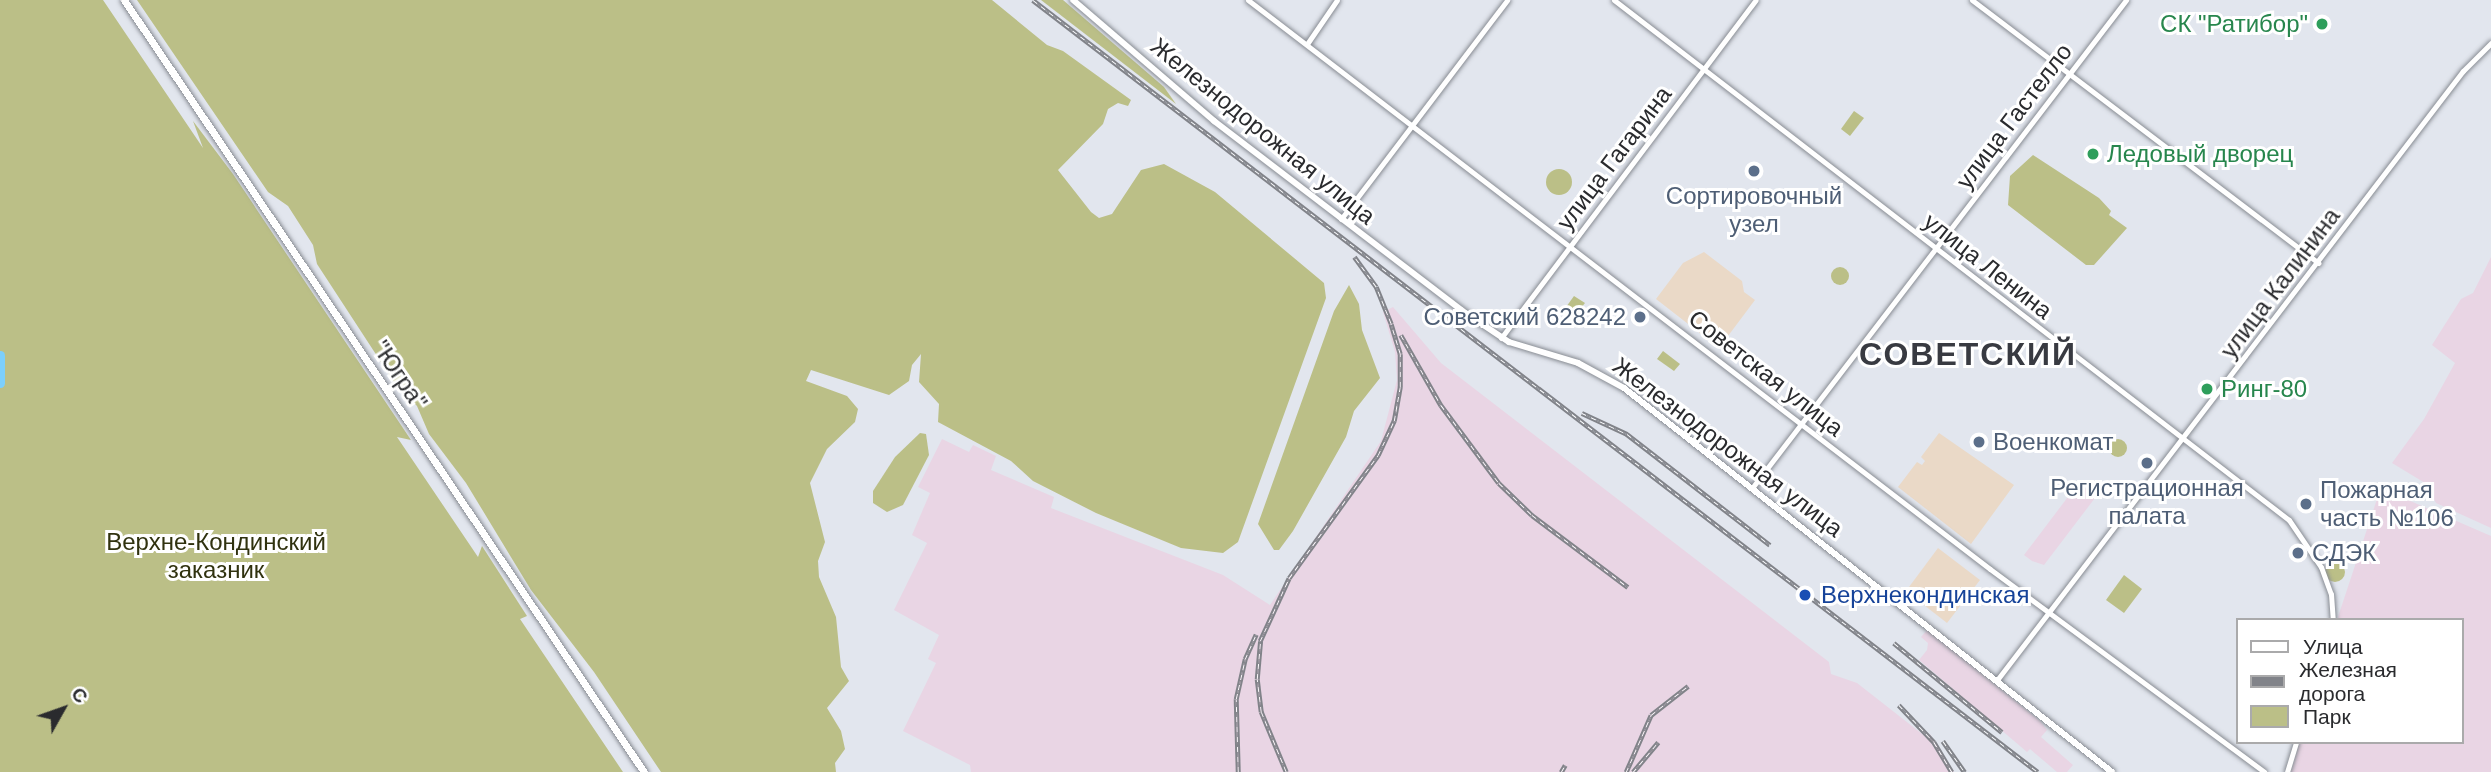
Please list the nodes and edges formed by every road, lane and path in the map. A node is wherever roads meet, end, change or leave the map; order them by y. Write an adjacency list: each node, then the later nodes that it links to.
1 (124, 0): 27 (highway, "Югра")
2 (1073, 0): 15 (main road, Железнодорожная улица)
3 (1248, 0): 11 (street, Советская улица)
4 (1338, 0): 11 (street)
5 (1507, 0): 14 (street)
6 (1614, 0): 12 (street, улица Ленина)
7 (1756, 0): 12 (street, улица Гагарина)
8 (1972, 0): 13 (street)
9 (2126, 0): 13 (street, улица Гастелло)
10 (2491, 43): 18 (street, улица Калинина)
11 (1307, 44): 14 (street, Советская улица)
12 (1704, 68): 16 (street, улица Гагарина); 17 (street, улица Ленина)
13 (2068, 72): 17 (street, улица Гастелло); 18 (street)
14 (1413, 125): 15 (street); 16 (street, Советская улица)
15 (1341, 219): 19 (main road, Железнодорожная улица)
16 (1570, 244): 19 (street, улица Гагарина); 20 (street, Советская улица)
17 (1937, 249): 20 (street, улица Гастелло); 21 (street, улица Ленина)
18 (2318, 263): 21 (street, улица Калинина)
19 (1501, 338): 22 (main road, Железнодорожная улица)
20 (1802, 423): 22 (street, улица Гастелло); 23 (street, Советская улица)
21 (2184, 439): 23 (street, улица Калинина); 24 (street, улица Ленина)
22 (1752, 488): 25 (main road, Железнодорожная улица)
23 (2049, 613): 25 (street, улица Калинина); 29 (street, Советская улица)
24 (2333, 617)
25 (1997, 680): 28 (main road, Железнодорожная улица)
26 (2295, 744): 30 (street)
27 (644, 772)
28 (2112, 772)
29 (2264, 772)
30 (2287, 772)

